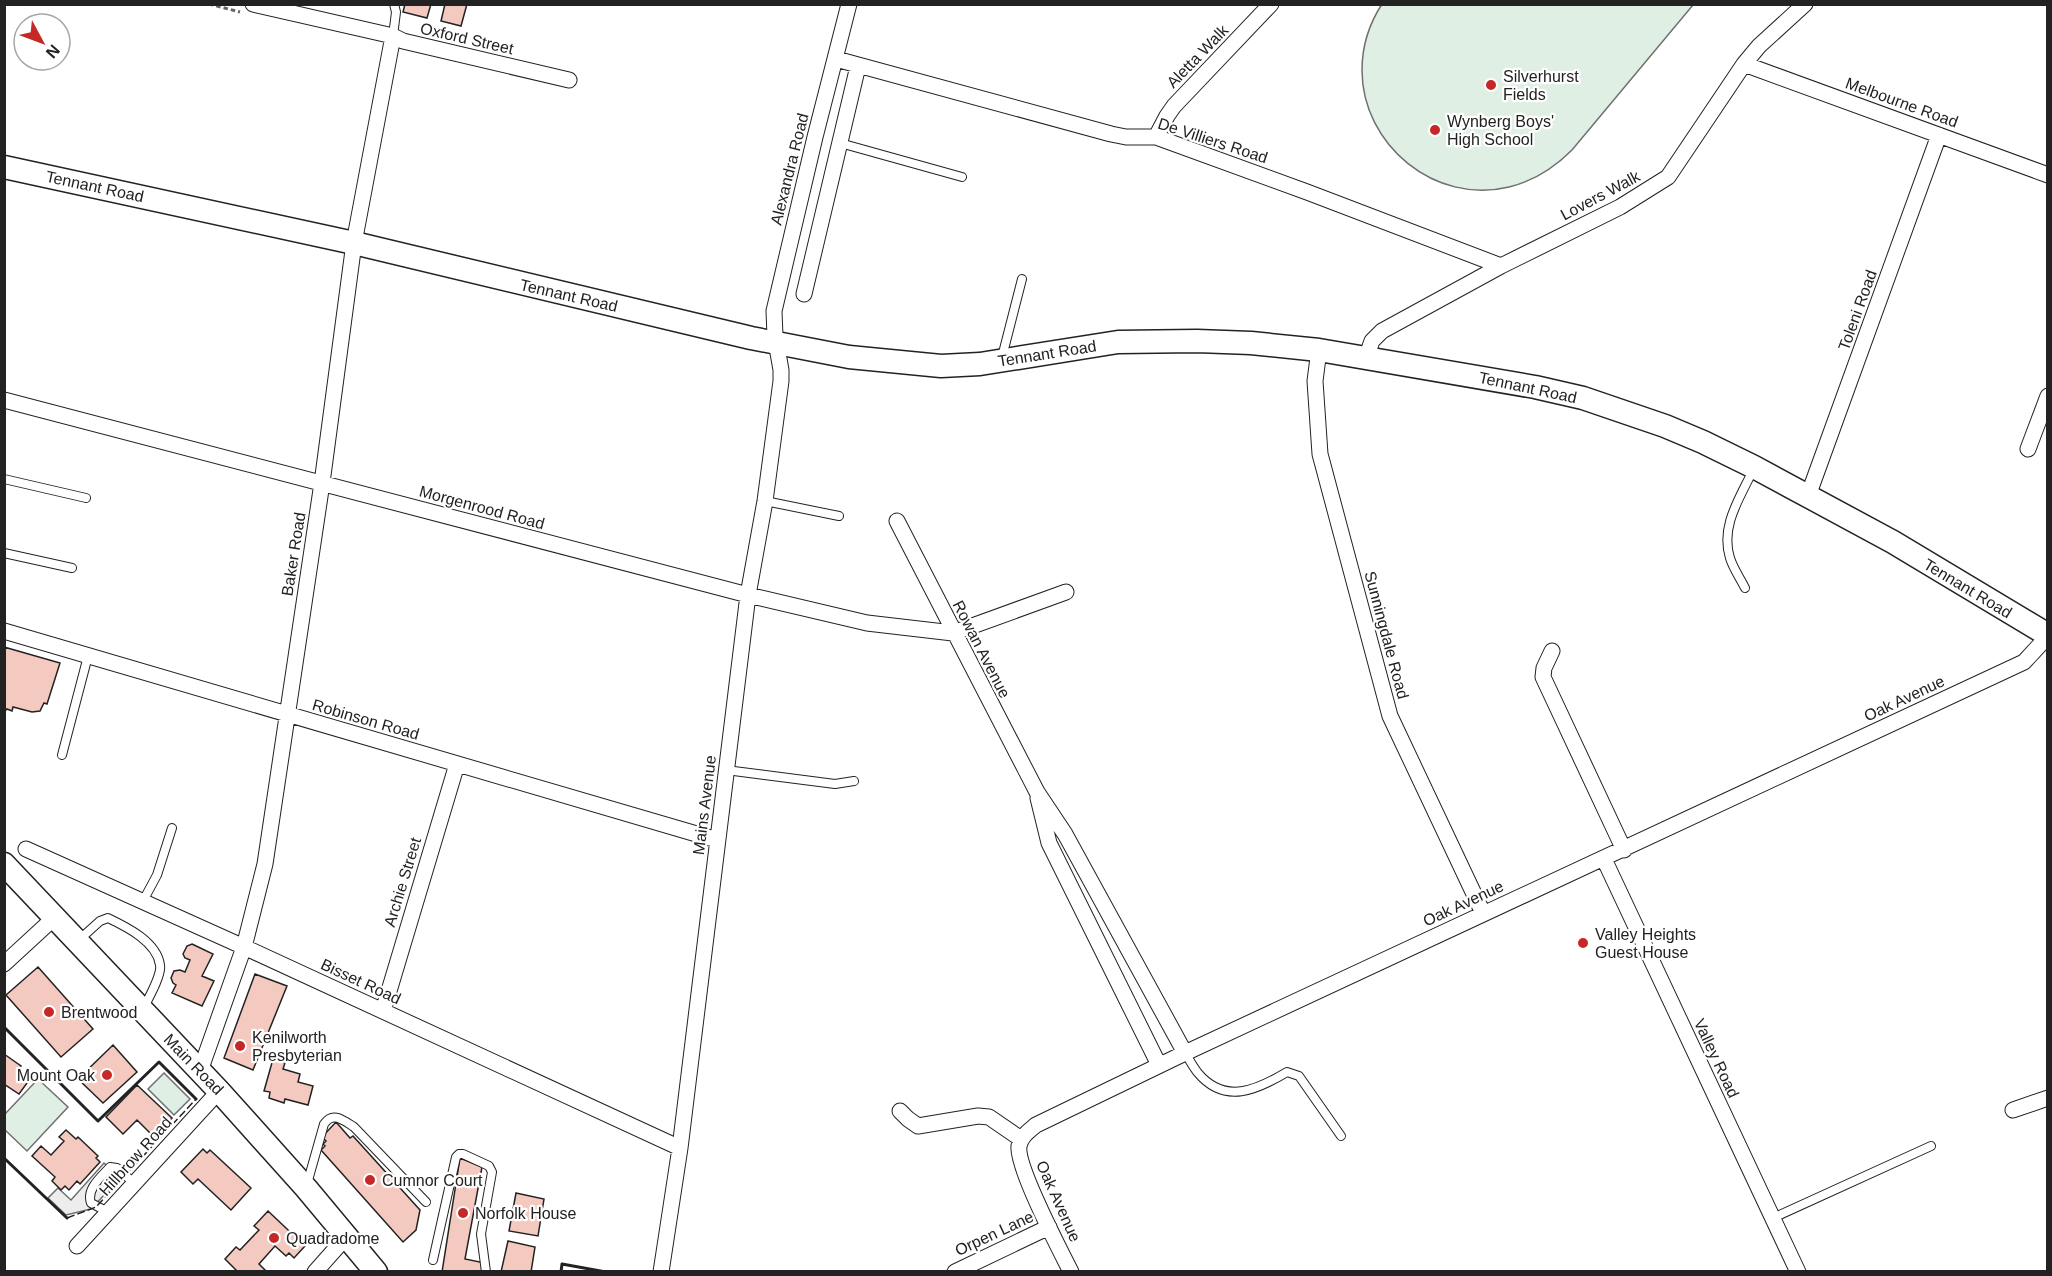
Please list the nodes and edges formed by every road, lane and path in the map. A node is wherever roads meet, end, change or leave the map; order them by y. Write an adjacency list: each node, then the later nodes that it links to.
1 (209, 4): 6 (path)
2 (394, 4): 7 (lane)
3 (849, 4): 8 (street, Alexandra Road)
4 (1271, 4): 16 (street, Aletta Walk)
5 (1805, 4): 9 (street, Lovers Walk)
6 (250, 9): 7 (street, Oxford Street)
7 (393, 36): 11 (street, Oxford Street); 23 (street, Baker Road)
8 (836, 59): 10 (street, De Villiers Road); 12 (street, Alexandra Road)
9 (1744, 64): 14 (street, Melbourne Road); 24 (street, Lovers Walk)
10 (858, 66): 13 (street); 16 (street, De Villiers Road)
11 (569, 80)
12 (822, 108): 13 (street); 15 (street, Alexandra Road)
13 (847, 114): 17 (street)
14 (1940, 135): 19 (street, Melbourne Road); 37 (street, Toleni Road)
15 (815, 137): 17 (street); 21 (street, Alexandra Road)
16 (1156, 137): 24 (street, De Villiers Road)
17 (840, 143): 20 (lane); 22 (street)
18 (4, 167): 23 (main road, Tennant Road)
19 (2048, 175)
20 (962, 177)
21 (792, 232): 22 (street); 27 (street, Alexandra Road)
22 (817, 238): 26 (street)
23 (354, 243): 27 (main road, Tennant Road); 36 (street, Baker Road)
24 (1501, 266): 29 (street, Lovers Walk)
25 (1022, 279): 30 (lane)
26 (804, 294)
27 (776, 344): 30 (main road, Tennant Road); 39 (street, Mains Avenue)
28 (1319, 350): 29 (main road, Tennant Road); 30 (main road, Tennant Road); 65 (street, Sunningdale Road)
29 (1366, 358): 34 (main road, Tennant Road)
30 (1001, 361)
31 (2048, 396): 33 (street)
32 (4, 400): 36 (street, Morgenrood Road)
33 (2028, 449)
34 (1754, 467): 37 (main road, Tennant Road); 44 (lane)
35 (4, 479): 38 (lane)
36 (322, 483): 46 (street, Morgenrood Road); 52 (street, Baker Road)
37 (1808, 496): 49 (main road, Tennant Road)
38 (86, 498)
39 (765, 501): 40 (lane); 46 (street, Mains Avenue)
40 (839, 516)
41 (897, 521): 48 (street, Rowan Avenue)
42 (4, 553): 43 (lane)
43 (72, 568)
44 (1745, 588)
45 (1066, 592): 48 (street)
46 (747, 596): 48 (street, Morgenrood Road); 55 (street, Mains Avenue)
47 (4, 631): 51 (street, Robinson Road)
48 (953, 633): 57 (street, Rowan Avenue)
49 (2048, 636): 61 (street, Oak Avenue)
50 (1551, 651): 61 (street)
51 (88, 656): 52 (street, Robinson Road); 53 (lane)
52 (287, 715): 54 (street, Robinson Road); 68 (street, Baker Road)
53 (62, 756)
54 (456, 764): 59 (street, Robinson Road); 71 (street, Archie Street)
55 (726, 770): 56 (lane); 59 (street, Mains Avenue)
56 (854, 781)
57 (1037, 792): 72 (street, Rowan Avenue); 73 (street, Rowan Avenue)
58 (172, 828): 64 (lane)
59 (717, 840): 82 (street, Mains Avenue)
60 (26, 849): 64 (street, Bisset Road)
61 (1624, 850): 62 (street, Oak Avenue)
62 (1604, 859): 65 (street, Oak Avenue); 87 (street, Valley Road)
63 (4, 864): 66 (main road, Main Road)
64 (142, 902): 68 (street, Bisset Road)
65 (1483, 913): 72 (street, Oak Avenue)
66 (54, 918): 67 (main road, Main Road); 69 (street)
67 (76, 942): 70 (main road, Main Road); 70 (lane)
68 (244, 947): 71 (street, Bisset Road); 74 (street, Baker Road)
69 (4, 964)
70 (142, 1010): 74 (main road, Main Road)
71 (383, 1011): 82 (street, Bisset Road)
72 (1185, 1053): 73 (street, Oak Avenue); 79 (lane)
73 (1159, 1065): 80 (street, Oak Avenue)
74 (200, 1071): 75 (main road, Main Road)
75 (219, 1091): 83 (street, Hillbrow Road); 84 (main road, Main Road)
76 (2048, 1098): 77 (street)
77 (2013, 1110)
78 (900, 1111): 80 (street)
79 (1341, 1136)
80 (1021, 1139): 88 (street, Oak Avenue)
81 (1931, 1146): 87 (lane)
82 (680, 1148): 95 (street, Mains Avenue)
83 (134, 1184): 86 (street, Hillbrow Road); 86 (lane)
84 (306, 1188): 85 (lane); 89 (main road, Main Road)
85 (426, 1202)
86 (108, 1212): 90 (street, Hillbrow Road)
87 (1773, 1218): 98 (street, Valley Road)
88 (1049, 1227): 96 (street, Orpen Lane); 97 (street, Oak Avenue)
89 (347, 1236): 92 (street); 93 (main road, Main Road)
90 (77, 1246)
91 (433, 1260): 94 (lane)
92 (315, 1272)
93 (376, 1272)
94 (486, 1272)
95 (662, 1272)
96 (955, 1272)
97 (1071, 1272)
98 (1798, 1272)

